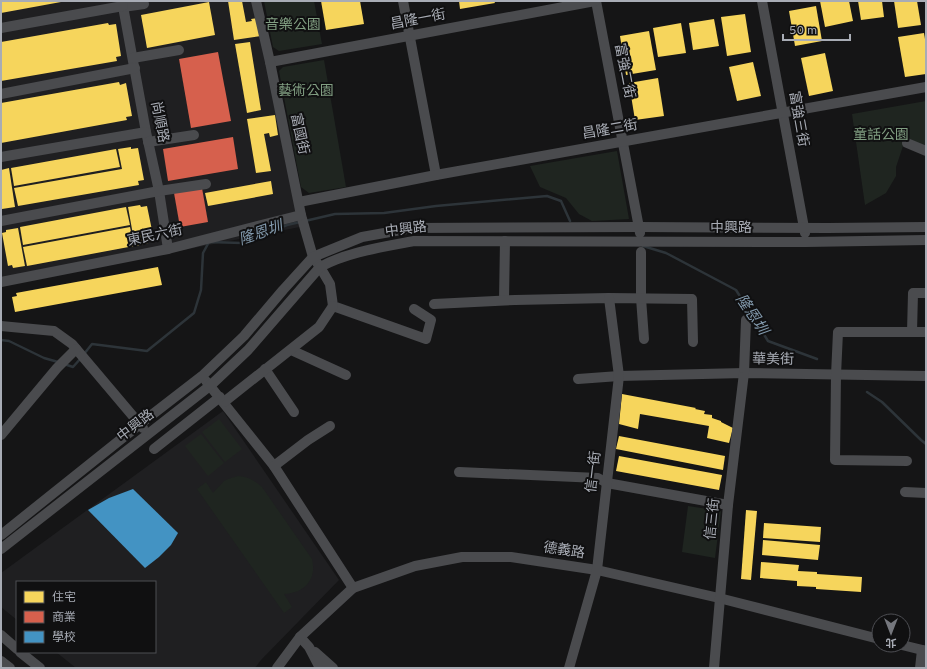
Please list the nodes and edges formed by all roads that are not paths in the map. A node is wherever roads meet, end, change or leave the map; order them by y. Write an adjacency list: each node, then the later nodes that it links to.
1 (256, 1): 11 (street, 富國街)
2 (403, 1): 8 (street)
3 (596, 1): 8 (street, 昌隆一街); 18 (street, 富強二街)
4 (762, 1): 15 (street, 富強三街)
5 (144, 4): 6 (street)
6 (123, 5): 7 (street); 10 (street, 尚順路)
7 (1, 28)
8 (409, 35): 11 (street, 昌隆一街); 23 (street)
9 (180, 50): 10 (street)
10 (133, 58): 12 (street, 尚順路)
11 (270, 62): 26 (street, 富國街)
12 (135, 68): 14 (street); 16 (street, 尚順路)
13 (926, 87): 15 (street, 昌隆二街)
14 (1, 94)
15 (783, 113): 18 (street, 昌隆二街); 31 (street, 富強三街)
16 (146, 132): 19 (street, 尚順路); 22 (street)
17 (194, 135): 19 (street)
18 (623, 141): 23 (street, 昌隆二街); 29 (street, 富強二街)
19 (148, 142): 25 (street, 尚順路)
20 (907, 144): 21 (street)
21 (926, 151)
22 (1, 157)
23 (436, 175): 26 (street, 昌隆二街)
24 (206, 184): 25 (street)
25 (159, 191): 28 (street); 36 (street, 尚順路)
26 (299, 202): 27 (street)
27 (302, 216): 36 (street, 東民六街); 38 (street)
28 (1, 221)
29 (639, 227): 31 (street, 中興路); 34 (street, 富強二街); 38 (street, 中興路)
30 (926, 227): 31 (street, 中興路)
31 (804, 228): 35 (street, 富強三街)
32 (926, 240): 35 (street, 中興路)
33 (504, 241): 34 (street, 中興路); 39 (street, 中興路); 44 (street)
34 (642, 241): 35 (street, 中興路)
35 (806, 242)
36 (168, 249): 40 (street, 東民六街)
37 (641, 252): 43 (street)
38 (312, 253): 39 (street); 60 (street, 中興路)
39 (320, 267): 46 (street); 64 (street, 中興路)
40 (1, 282)
41 (926, 293): 50 (street)
42 (609, 298): 43 (street); 44 (street); 61 (street, 信一街)
43 (641, 298): 52 (street); 53 (street)
44 (504, 300): 45 (street)
45 (434, 304)
46 (333, 306): 47 (street); 54 (street)
47 (414, 309)
48 (746, 320): 57 (street, 信三街)
49 (1, 326): 55 (street)
50 (912, 332): 51 (street); 59 (street)
51 (926, 332)
52 (644, 339)
53 (693, 342)
54 (291, 350): 56 (street); 58 (street)
55 (78, 352): 67 (street); 70 (street)
56 (265, 369): 65 (street); 66 (street)
57 (744, 373): 59 (street, 華美街); 61 (street, 華美街); 78 (street, 信三街)
58 (346, 375)
59 (836, 375): 62 (street, 華美街); 72 (street)
60 (202, 376): 64 (street); 67 (street, 中興路)
61 (619, 376): 63 (street, 華美街); 75 (street, 信一街)
62 (926, 376)
63 (578, 379)
64 (210, 385): 65 (street); 69 (street, 中興路)
65 (222, 400): 71 (street); 73 (street)
66 (294, 412)
67 (140, 424): 69 (street); 79 (street, 中興路)
68 (330, 426): 73 (street)
69 (148, 434): 80 (street, 中興路)
70 (1, 435)
71 (154, 449)
72 (907, 461)
73 (274, 466): 82 (street)
74 (459, 472): 75 (street)
75 (607, 483): 78 (street); 81 (street, 信一街)
76 (905, 492): 77 (street)
77 (926, 493)
78 (728, 505): 83 (street, 信三街)
79 (1, 535)
80 (1, 549)
81 (597, 570): 82 (street, 德義路); 83 (street, 德義路); 98 (street, 信一街)
82 (353, 588): 85 (street, 德義路)
83 (719, 598): 86 (street, 德義路); 99 (street, 信三街)
84 (1, 635): 89 (street)
85 (300, 637): 87 (street); 95 (street, 德義路)
86 (871, 637)
87 (309, 647): 96 (street); 97 (street)
88 (911, 647): 90 (street)
89 (16, 648)
90 (924, 651): 100 (street)
91 (21, 653): 94 (street)
92 (1, 661): 93 (street)
93 (10, 668)
94 (40, 668)
95 (277, 668)
96 (320, 668)
97 (333, 668)
98 (569, 668)
99 (714, 668)
100 (920, 668)

